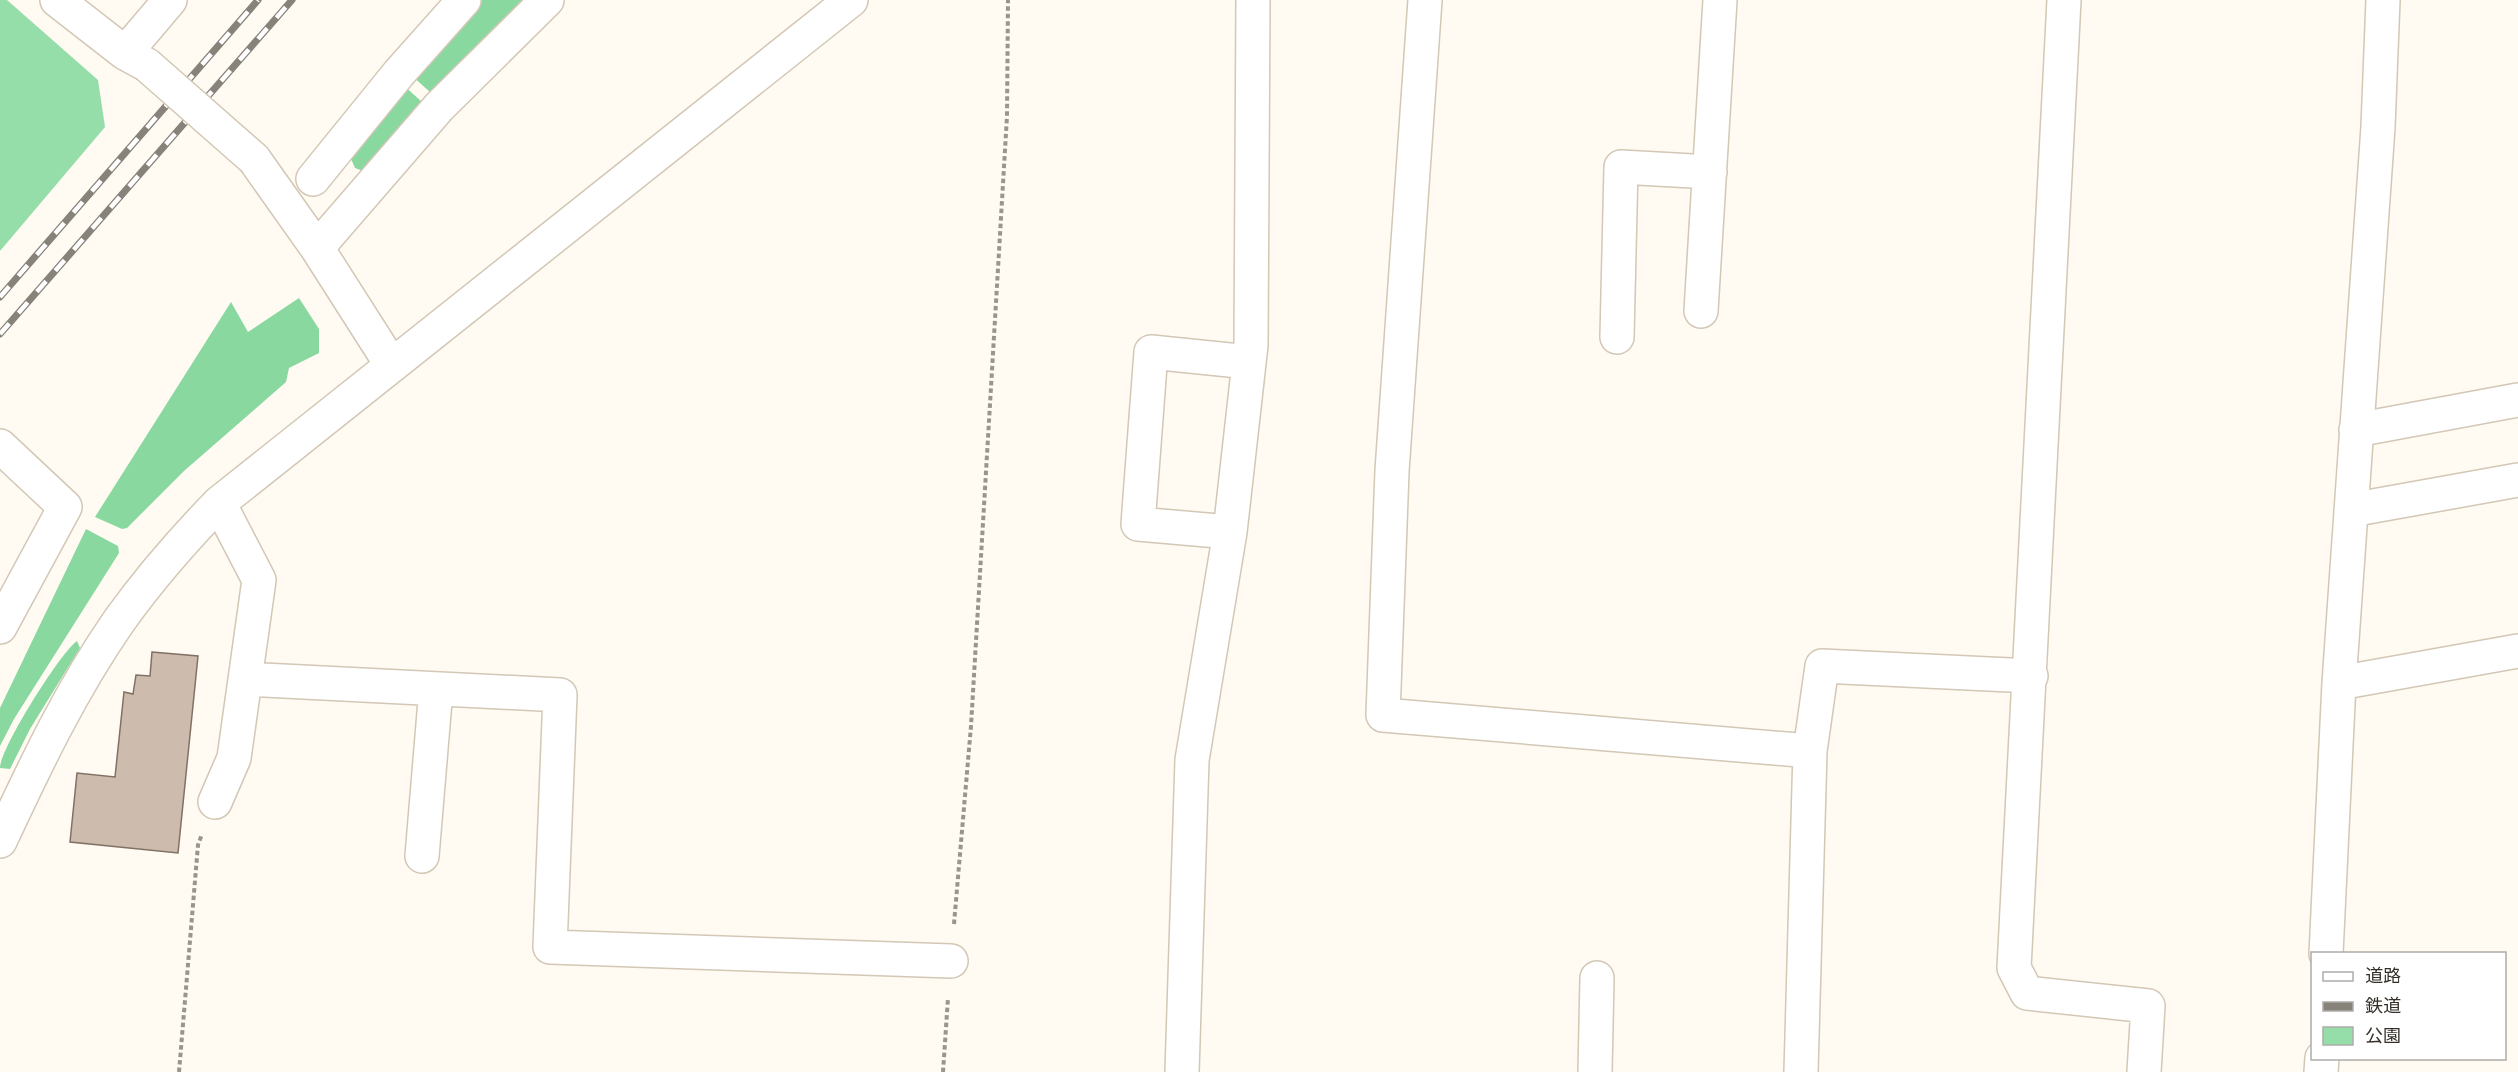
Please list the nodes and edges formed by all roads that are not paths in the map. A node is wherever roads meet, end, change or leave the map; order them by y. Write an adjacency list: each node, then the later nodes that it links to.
1 (57, 0): 11 (street)
2 (170, 0): 11 (street)
3 (464, 0): 12 (street)
4 (546, 0): 13 (street)
5 (851, 0): 20 (street)
6 (1253, 0): 19 (street)
7 (1425, 0): 34 (street)
8 (1720, 0): 14 (street)
9 (2064, 0): 30 (street)
10 (2383, 0): 22 (street)
11 (136, 59): 16 (street, bridge)
12 (399, 73): 13 (street); 15 (street)
13 (439, 107): 15 (street)
14 (1710, 172): 17 (street); 18 (street)
15 (360, 200): 16 (street)
16 (316, 248): 20 (street)
17 (1701, 311)
18 (1617, 336)
19 (1249, 362): 27 (street); 27 (street)
20 (392, 364): 25 (street)
21 (2518, 400): 22 (street)
22 (2356, 430): 26 (street)
23 (0, 446): 28 (street)
24 (2518, 480): 26 (street)
25 (219, 503): 31 (street); 35 (street)
26 (2351, 510): 32 (street)
27 (1230, 532): 42 (street)
28 (0, 627)
29 (2518, 651): 32 (street)
30 (2031, 676): 34 (street); 45 (street)
31 (246, 679): 33 (street); 36 (street)
32 (2339, 683): 39 (street)
33 (436, 689): 38 (street); 40 (street)
34 (1810, 751): 44 (street)
35 (11, 788): 37 (street)
36 (215, 802)
37 (0, 841)
38 (422, 856)
39 (2326, 952)
40 (951, 961)
41 (1597, 978): 43 (street)
42 (1182, 1072)
43 (1595, 1072)
44 (1801, 1072)
45 (2144, 1072)

